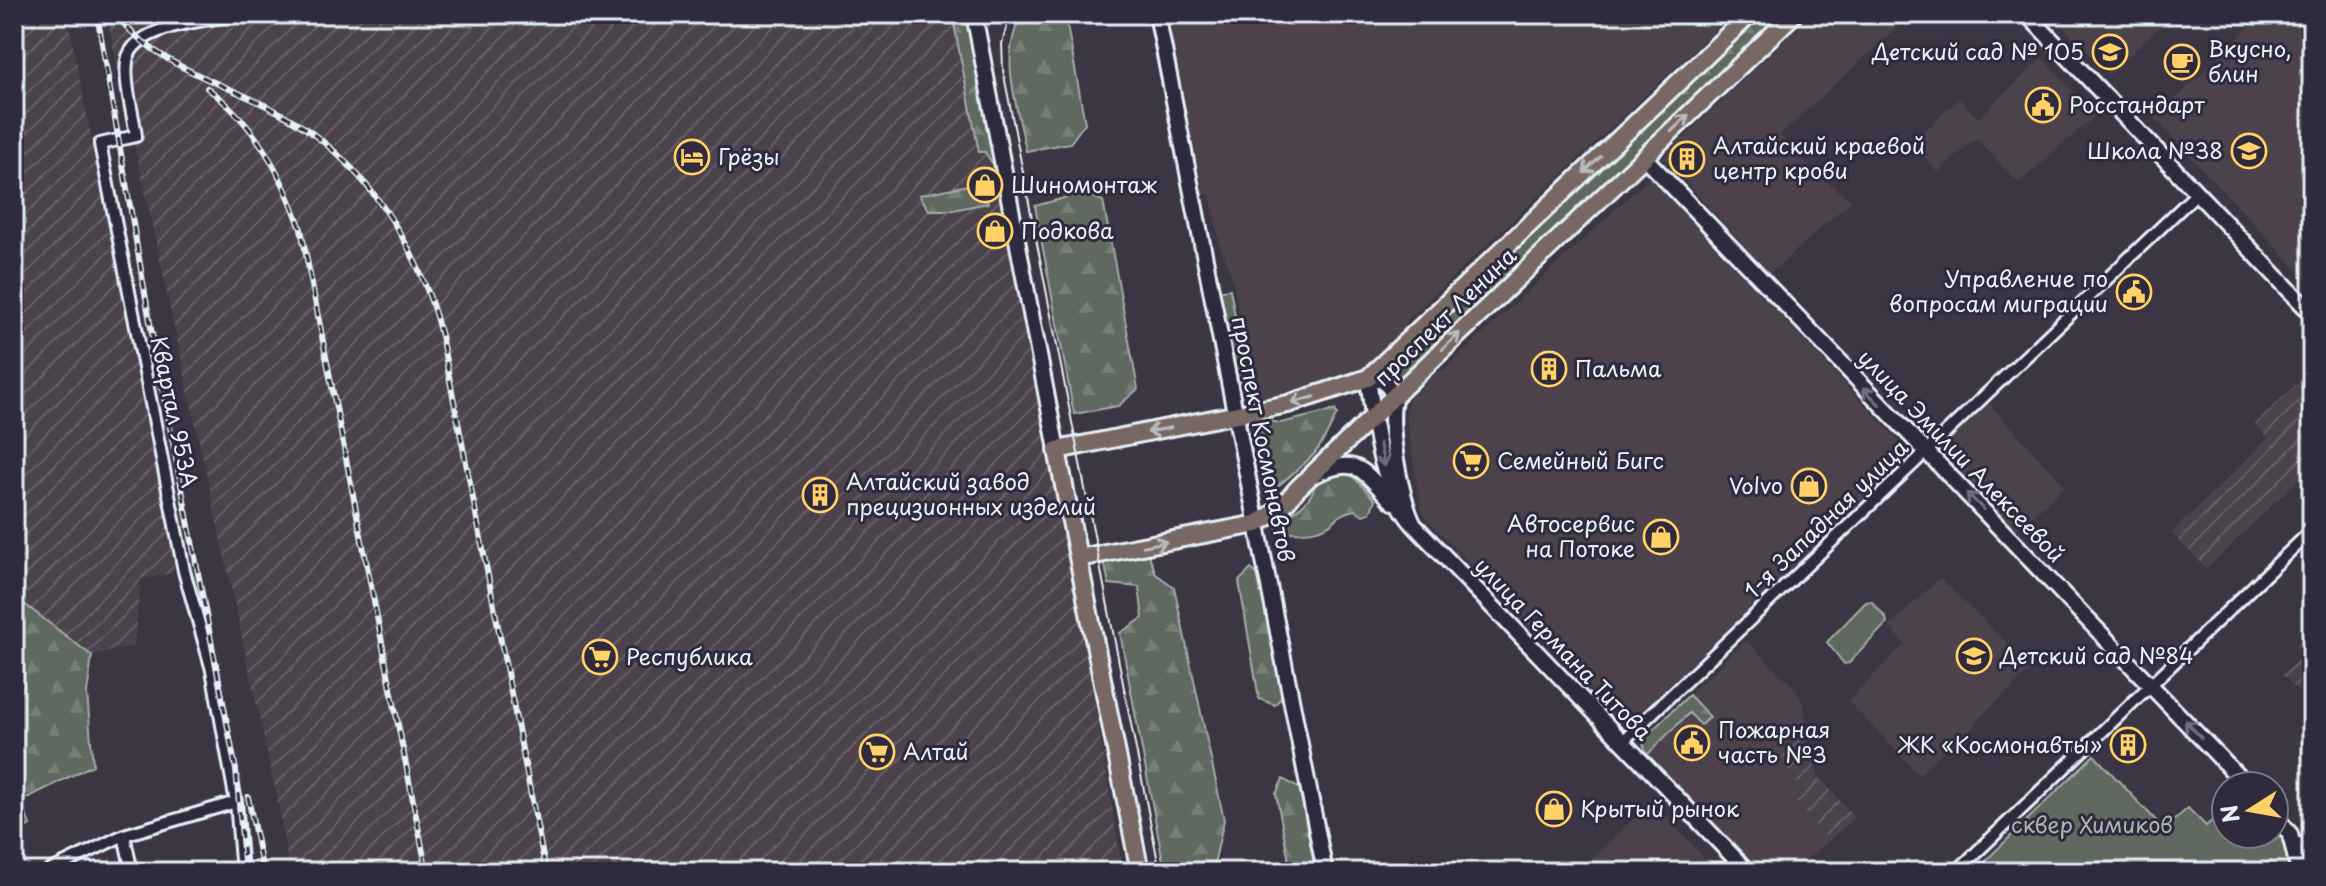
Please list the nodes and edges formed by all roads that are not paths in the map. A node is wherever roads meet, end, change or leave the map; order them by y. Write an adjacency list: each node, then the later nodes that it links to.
1 (242, 14): 25 (street, Квартал 953А)
2 (976, 14): 14 (street)
3 (1157, 14): 12 (street, проспект Космонавтов)
4 (1750, 14): 10 (main road, проспект Ленина, one-way to 10)
5 (1794, 14): 7 (main road, проспект Ленина, one-way to 5)
6 (2027, 14): 8 (street)
7 (1644, 157): 11 (main road, проспект Ленина, one-way to 7); 15 (street, улица Эмилии Алексеевой, one-way to 7)
8 (2197, 193): 9 (street); 15 (street, 1-я Западная улица)
9 (2312, 314)
10 (1368, 378): 11 (street); 12 (main road, проспект Ленина, one-way to 12); 13 (street)
11 (1395, 396): 13 (main road, проспект Ленина); 19 (street)
12 (1235, 414): 14 (main road, проспект Ленина, one-way to 14); 18 (street, проспект Космонавтов)
13 (1374, 417): 16 (main road, проспект Ленина); 17 (street, one-way to 17)
14 (1057, 450): 21 (main road)
15 (1926, 452): 22 (street, улица Эмилии Алексеевой, one-way to 15); 23 (street, 1-я Западная улица)
16 (1310, 477): 17 (street); 18 (main road, проспект Ленина)
17 (1401, 510): 19 (street, улица Германа Титова)
18 (1257, 524): 21 (main road, проспект Ленина, one-way to 18); 34 (street, проспект Космонавтов)
19 (1414, 525): 23 (street, улица Германа Титова)
20 (2312, 530): 22 (street)
21 (1079, 558): 33 (main road)
22 (2152, 685): 24 (street, улица Эмилии Алексеевой, one-way to 22); 36 (street)
23 (1622, 742): 35 (street, улица Германа Титова)
24 (2232, 770)
25 (236, 802): 26 (street); 32 (street, Квартал 953А)
26 (124, 835): 30 (street); 31 (street)
27 (2290, 839): 29 (street)
28 (2312, 841): 29 (street)
29 (2294, 845): 37 (street)
30 (47, 872)
31 (132, 872)
32 (242, 872)
33 (1140, 872)
34 (1325, 872)
35 (1748, 872)
36 (1956, 872)
37 (2299, 872)

